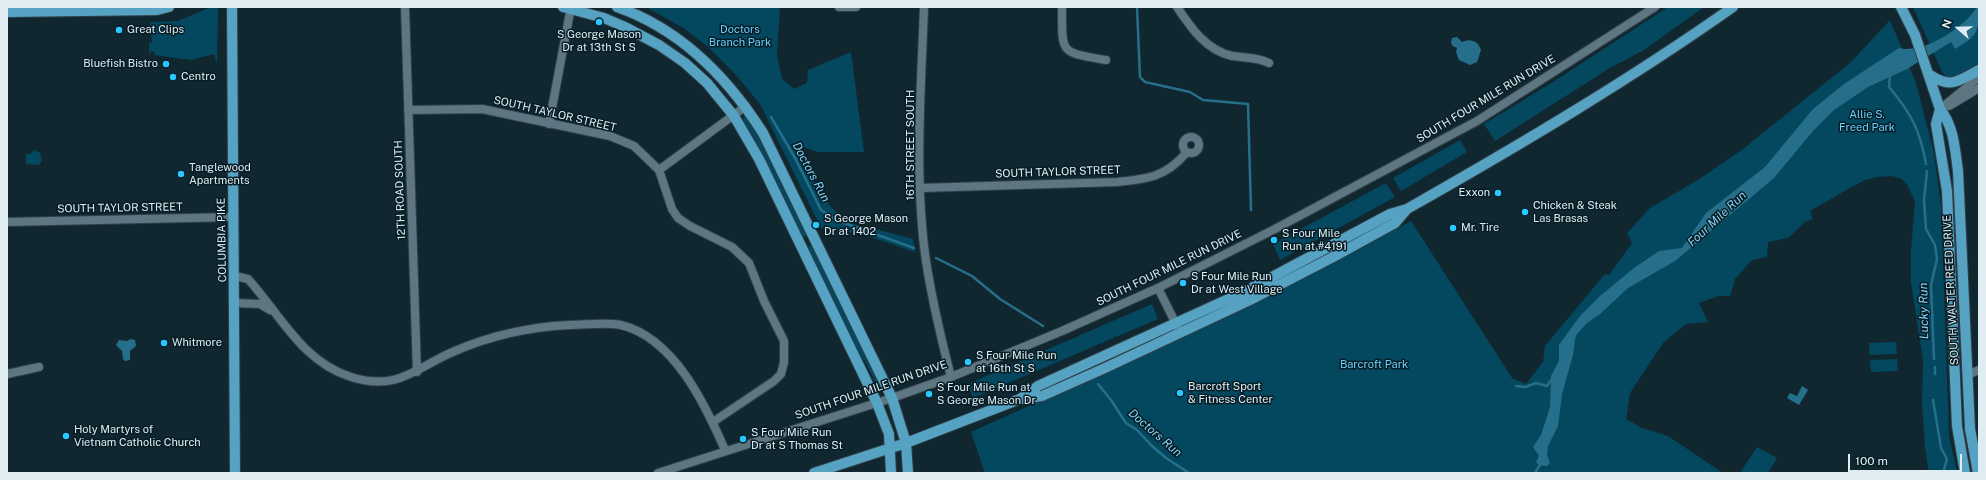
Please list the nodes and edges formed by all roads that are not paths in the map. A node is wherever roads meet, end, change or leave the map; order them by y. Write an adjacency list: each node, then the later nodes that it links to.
1 (169, 7): 14 (main road)
2 (232, 7): 30 (main road, COLUMBIA PIKE)
3 (406, 7): 23 (street, 12TH ROAD SOUTH)
4 (568, 7): 24 (main road); 25 (street)
5 (617, 7): 21 (main road)
6 (839, 7): 7 (street)
7 (856, 7)
8 (924, 7): 28 (street, 16TH STREET SOUTH)
9 (1062, 7): 15 (street)
10 (1177, 7): 16 (street)
11 (1655, 7): 35 (street, SOUTH FOUR MILE RUN DRIVE)
12 (1733, 7): 29 (main road)
13 (1902, 10): 18 (main road, SOUTH WALTER REED DRIVE)
14 (7, 12)
15 (1106, 60)
16 (1269, 63)
17 (1979, 70): 18 (main road)
18 (1931, 76): 22 (main road, SOUTH WALTER REED DRIVE)
19 (1979, 77): 22 (street)
20 (1979, 88): 22 (street)
21 (746, 106): 24 (street); 32 (main road)
22 (1940, 109): 44 (main road, SOUTH WALTER REED DRIVE); 58 (main road, SOUTH WALTER REED DRIVE)
23 (408, 110): 25 (street, SOUTH TAYLOR STREET); 42 (street, 12TH ROAD SOUTH)
24 (734, 116): 27 (street); 33 (main road)
25 (549, 124): 27 (street, SOUTH TAYLOR STREET)
26 (1187, 152): 28 (street, SOUTH TAYLOR STREET)
27 (659, 170): 49 (street, SOUTH TAYLOR STREET)
28 (921, 188): 45 (street, 16TH STREET SOUTH)
29 (1407, 209): 38 (main road); 39 (main road)
30 (234, 217): 31 (street, SOUTH TAYLOR STREET); 34 (main road, COLUMBIA PIKE)
31 (7, 222)
32 (814, 238): 33 (main road); 46 (main road)
33 (800, 244): 48 (main road)
34 (235, 276): 36 (main road, COLUMBIA PIKE); 37 (street)
35 (1158, 288): 38 (street); 45 (street, SOUTH FOUR MILE RUN DRIVE)
36 (235, 303): 37 (street); 53 (main road, COLUMBIA PIKE)
37 (273, 311): 42 (street)
38 (1176, 324): 39 (street); 47 (main road)
39 (1181, 333): 47 (main road)
40 (39, 367): 43 (street)
41 (1979, 370): 44 (street)
42 (417, 372): 49 (street)
43 (7, 374)
44 (1967, 375): 59 (main road, SOUTH WALTER REED DRIVE)
45 (951, 377): 46 (street, SOUTH FOUR MILE RUN DRIVE)
46 (892, 398): 48 (street, SOUTH FOUR MILE RUN DRIVE); 50 (main road)
47 (1020, 399): 50 (main road)
48 (877, 403): 51 (main road); 52 (street, SOUTH FOUR MILE RUN DRIVE)
49 (713, 422): 52 (street)
50 (906, 443): 51 (main road); 57 (main road)
51 (891, 449): 55 (main road); 56 (main road)
52 (726, 450): 54 (street, SOUTH FOUR MILE RUN DRIVE)
53 (235, 473)
54 (658, 473)
55 (814, 473)
56 (891, 473)
57 (908, 473)
58 (1965, 473)
59 (1978, 473)

